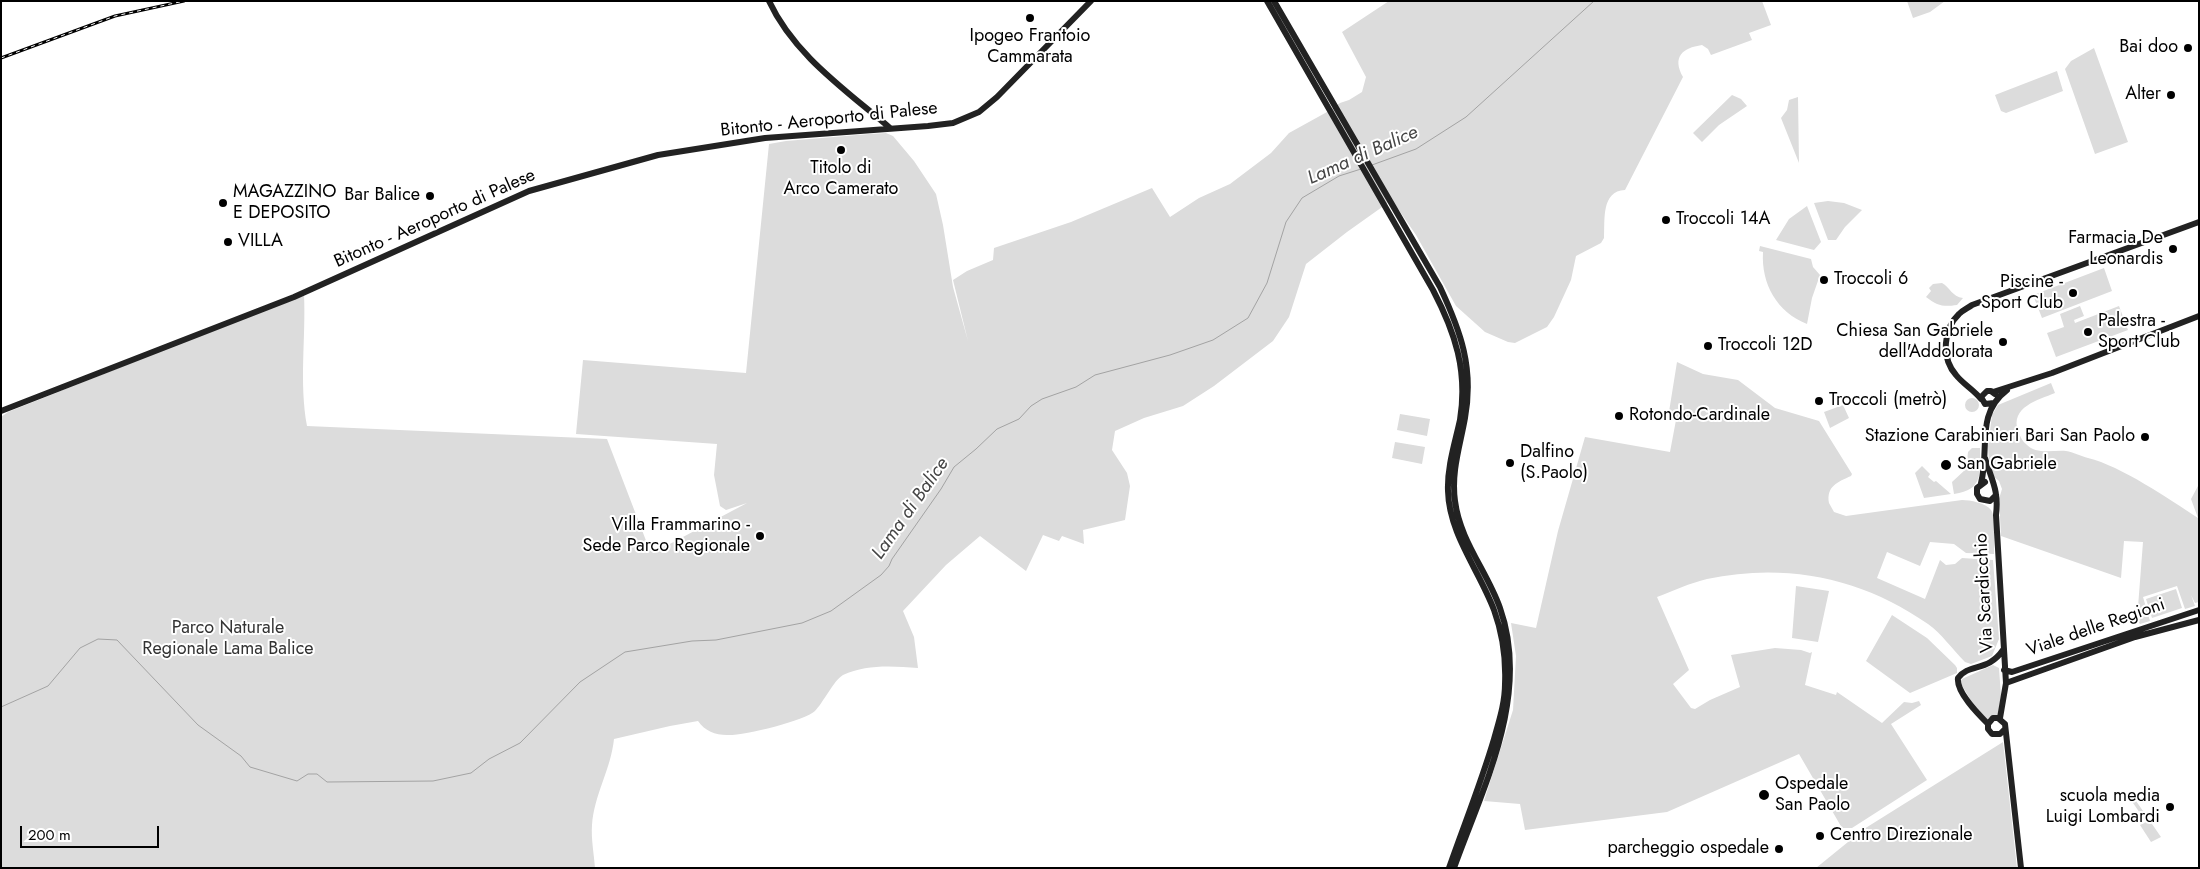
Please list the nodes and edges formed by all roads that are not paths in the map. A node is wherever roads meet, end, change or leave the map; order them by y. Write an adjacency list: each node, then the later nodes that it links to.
1 (769, 1): 6 (main road)
2 (1092, 1): 6 (main road, Bitonto - Aeroporto di Palese)
3 (1267, 1): 5 (main road)
4 (1274, 1): 5 (main road)
5 (1338, 118): 7 (main road)
6 (890, 128): 12 (main road, Bitonto - Aeroporto di Palese)
7 (1392, 210): 31 (main road); 32 (main road)
8 (2199, 222): 11 (main road)
9 (2199, 316): 10 (main road)
10 (1994, 398): 11 (main road); 11 (main road); 13 (main road)
11 (1982, 401): 13 (main road)
12 (1, 411)
13 (1986, 424): 14 (main road)
14 (1984, 458): 15 (main road); 16 (main road)
15 (1982, 483): 16 (main road); 18 (main road)
16 (1994, 485): 17 (main road)
17 (1996, 495): 18 (main road); 19 (main road, Via Scardicchio)
18 (1987, 502): 19 (main road, Via Scardicchio)
19 (1996, 515): 24 (main road, Via Scardicchio)
20 (2199, 610): 22 (main road, Viale delle Regioni)
21 (2199, 620): 23 (main road, Viale delle Regioni)
22 (2133, 630): 23 (main road); 26 (main road, Viale delle Regioni)
23 (2135, 637): 27 (main road, Viale delle Regioni)
24 (2004, 649): 25 (main road); 26 (main road, Via Scardicchio)
25 (1992, 662): 26 (main road); 29 (main road)
26 (2004, 670): 27 (main road, Via Scardicchio)
27 (2006, 683): 28 (main road, Via Scardicchio)
28 (2000, 718): 29 (main road); 30 (main road)
29 (1988, 724): 30 (main road)
30 (2002, 732): 33 (main road)
31 (1449, 868)
32 (1454, 868)
33 (2021, 868)

